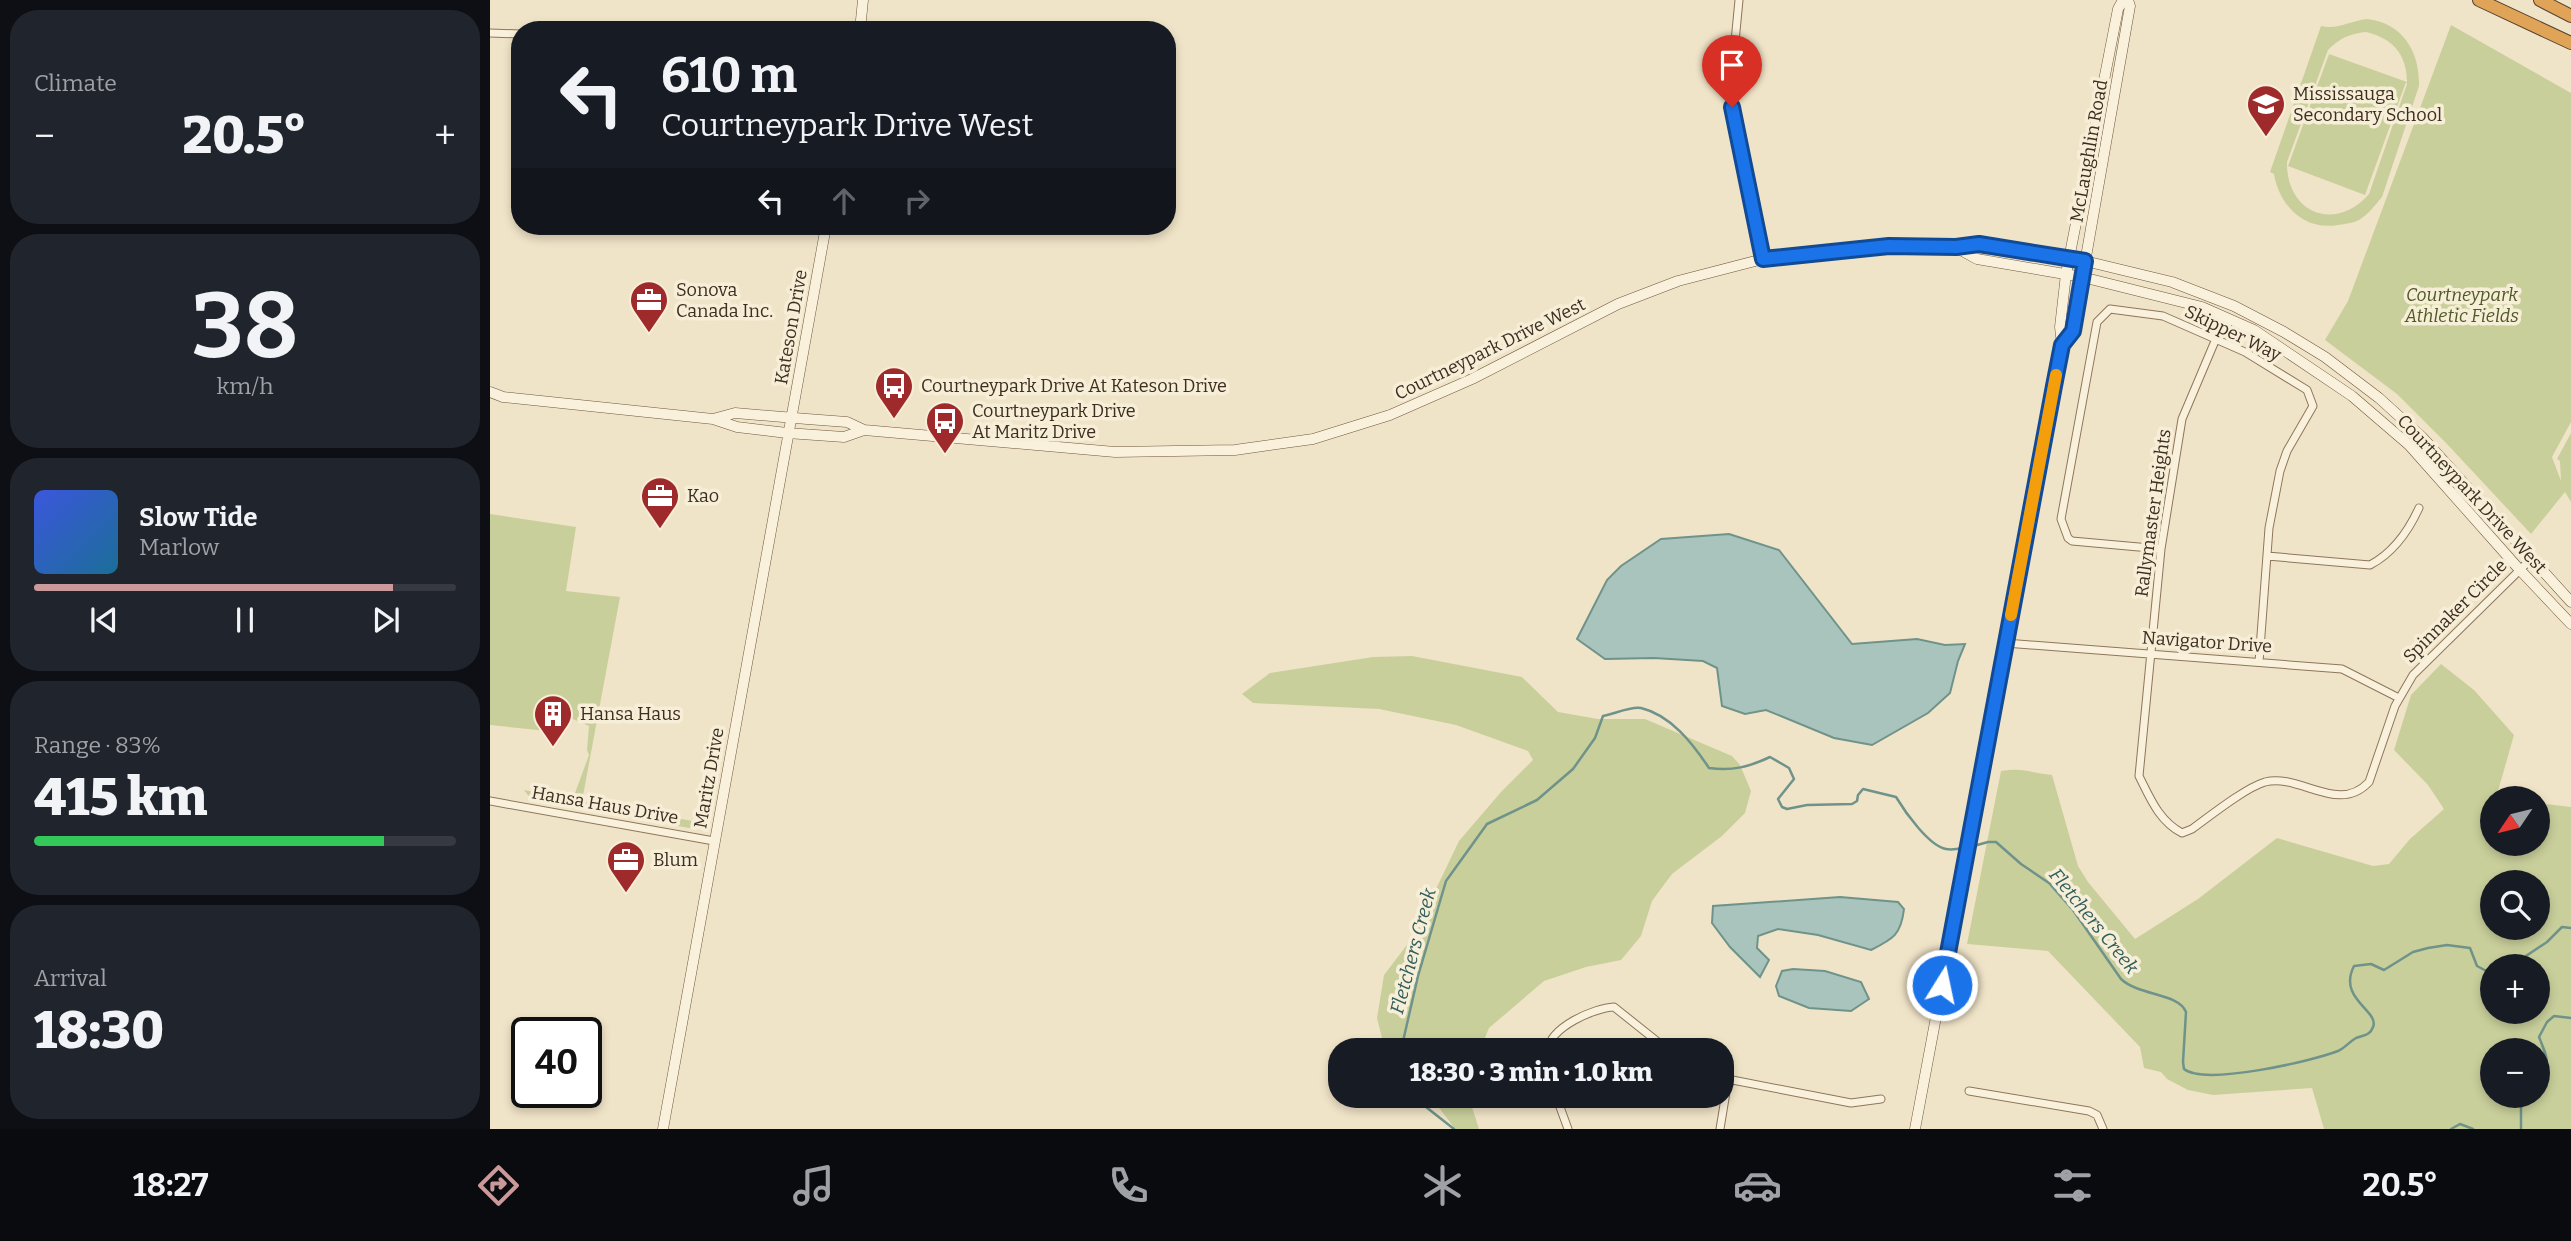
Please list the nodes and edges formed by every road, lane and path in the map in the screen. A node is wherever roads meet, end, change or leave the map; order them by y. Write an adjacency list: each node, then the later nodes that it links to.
1 (863, 0): 7 (main road)
2 (1739, 0): 15 (street)
3 (2126, 0): 16 (main road, McLaughlin Road); 17 (main road, McLaughlin Road)
4 (2479, 0): 10 (highway)
5 (2540, 0): 6 (highway)
6 (2571, 16)
7 (861, 21)
8 (490, 33): 9 (street)
9 (511, 34)
10 (2556, 36): 11 (highway); 12 (highway)
11 (2571, 43)
12 (2571, 54)
13 (823, 235): 27 (main road, Kateson Drive)
14 (1956, 247): 15 (main road, Courtneypark Drive West); 16 (main road, Courtneypark Drive West); 18 (main road, Courtneypark Drive West)
15 (1763, 259): 29 (main road, Courtneypark Drive West)
16 (2069, 259): 17 (main road, Courtneypark Drive West); 18 (main road, McLaughlin Road)
17 (2085, 261): 19 (main road, McLaughlin Road); 22 (main road, Courtneypark Drive West)
18 (2066, 274): 19 (main road, Courtneypark Drive West); 21 (main road, McLaughlin Road)
19 (2082, 277): 21 (main road, McLaughlin Road); 23 (main road, Courtneypark Drive West)
20 (2215, 341): 32 (street, Rallymaster Heights); 32 (street, Skipper Way); 33 (street, Skipper Way)
21 (2062, 345): 38 (main road, McLaughlin Road)
22 (2325, 357): 23 (main road); 34 (main road, Courtneypark Drive West)
23 (2316, 370): 35 (main road, Courtneypark Drive West)
24 (490, 392): 25 (main road, Courtneypark Drive West)
25 (503, 397): 26 (main road, Courtneypark Drive West); 28 (main road, Courtneypark Drive West)
26 (490, 401)
27 (790, 418): 28 (main road, Courtneypark Drive West); 29 (main road, Courtneypark Drive West); 30 (main road, Kateson Drive)
28 (713, 419): 30 (main road, Courtneypark Drive West)
29 (864, 430): 30 (main road, Courtneypark Drive West)
30 (788, 433): 43 (main road, Maritz Drive)
31 (2419, 508): 33 (street)
32 (2161, 549): 39 (street, Rallymaster Heights)
33 (2267, 556): 40 (street, Skipper Way)
34 (2531, 559): 35 (street, Spinnaker Circle); 36 (main road, Courtneypark Drive West)
35 (2519, 569): 37 (main road, Courtneypark Drive West); 41 (street, Spinnaker Circle)
36 (2571, 602)
37 (2571, 624)
38 (2005, 643): 39 (street, Navigator Drive); 54 (main road, McLaughlin Road)
39 (2152, 654): 40 (street, Navigator Drive); 41 (street, Spinnaker Circle)
40 (2259, 662): 41 (street, Navigator Drive)
41 (2399, 698)
42 (490, 801): 43 (street, Hansa Haus Drive)
43 (714, 841): 51 (main road, Maritz Drive)
44 (1552, 1038): 45 (street)
45 (1653, 1038)
46 (1734, 1081): 48 (street)
47 (1969, 1091): 55 (street)
48 (1881, 1099)
49 (1560, 1108): 52 (street)
50 (1722, 1108): 53 (street)
51 (663, 1129)
52 (1568, 1129)
53 (1720, 1129)
54 (1915, 1129)
55 (2103, 1129)

